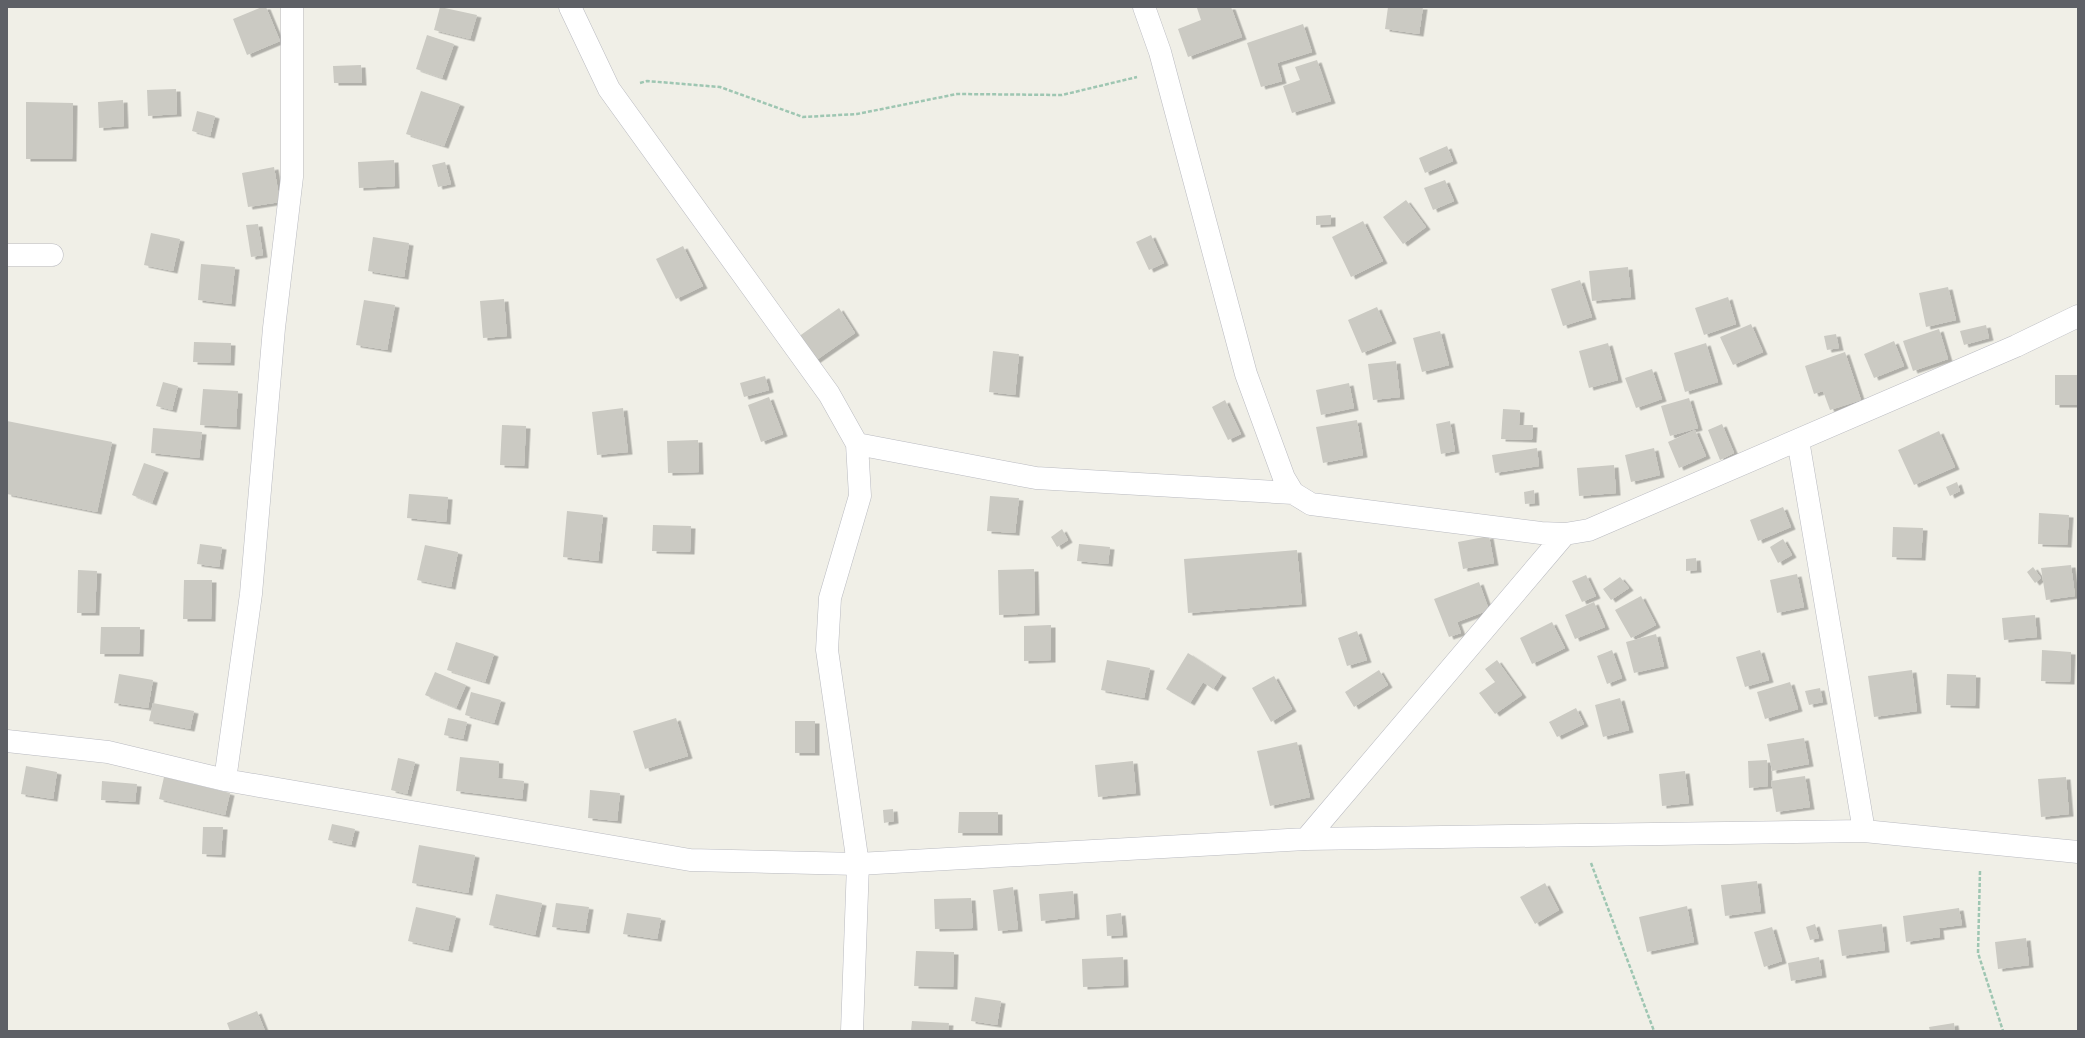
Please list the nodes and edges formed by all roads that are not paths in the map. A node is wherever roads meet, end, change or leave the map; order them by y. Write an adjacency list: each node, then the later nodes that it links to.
1 (292, 7): 12 (street)
2 (570, 7): 8 (street)
3 (1144, 7): 9 (street)
4 (7, 255): 5 (street)
5 (52, 255)
6 (2078, 316): 7 (street)
7 (1798, 440): 10 (street); 13 (street)
8 (857, 444): 9 (street); 16 (street)
9 (1293, 493): 10 (street)
10 (1565, 534): 14 (street)
11 (7, 741): 12 (street)
12 (225, 780): 16 (street)
13 (1864, 831): 14 (street); 15 (street)
14 (1306, 839): 16 (street)
15 (2078, 852)
16 (858, 864): 17 (street)
17 (852, 1031)

